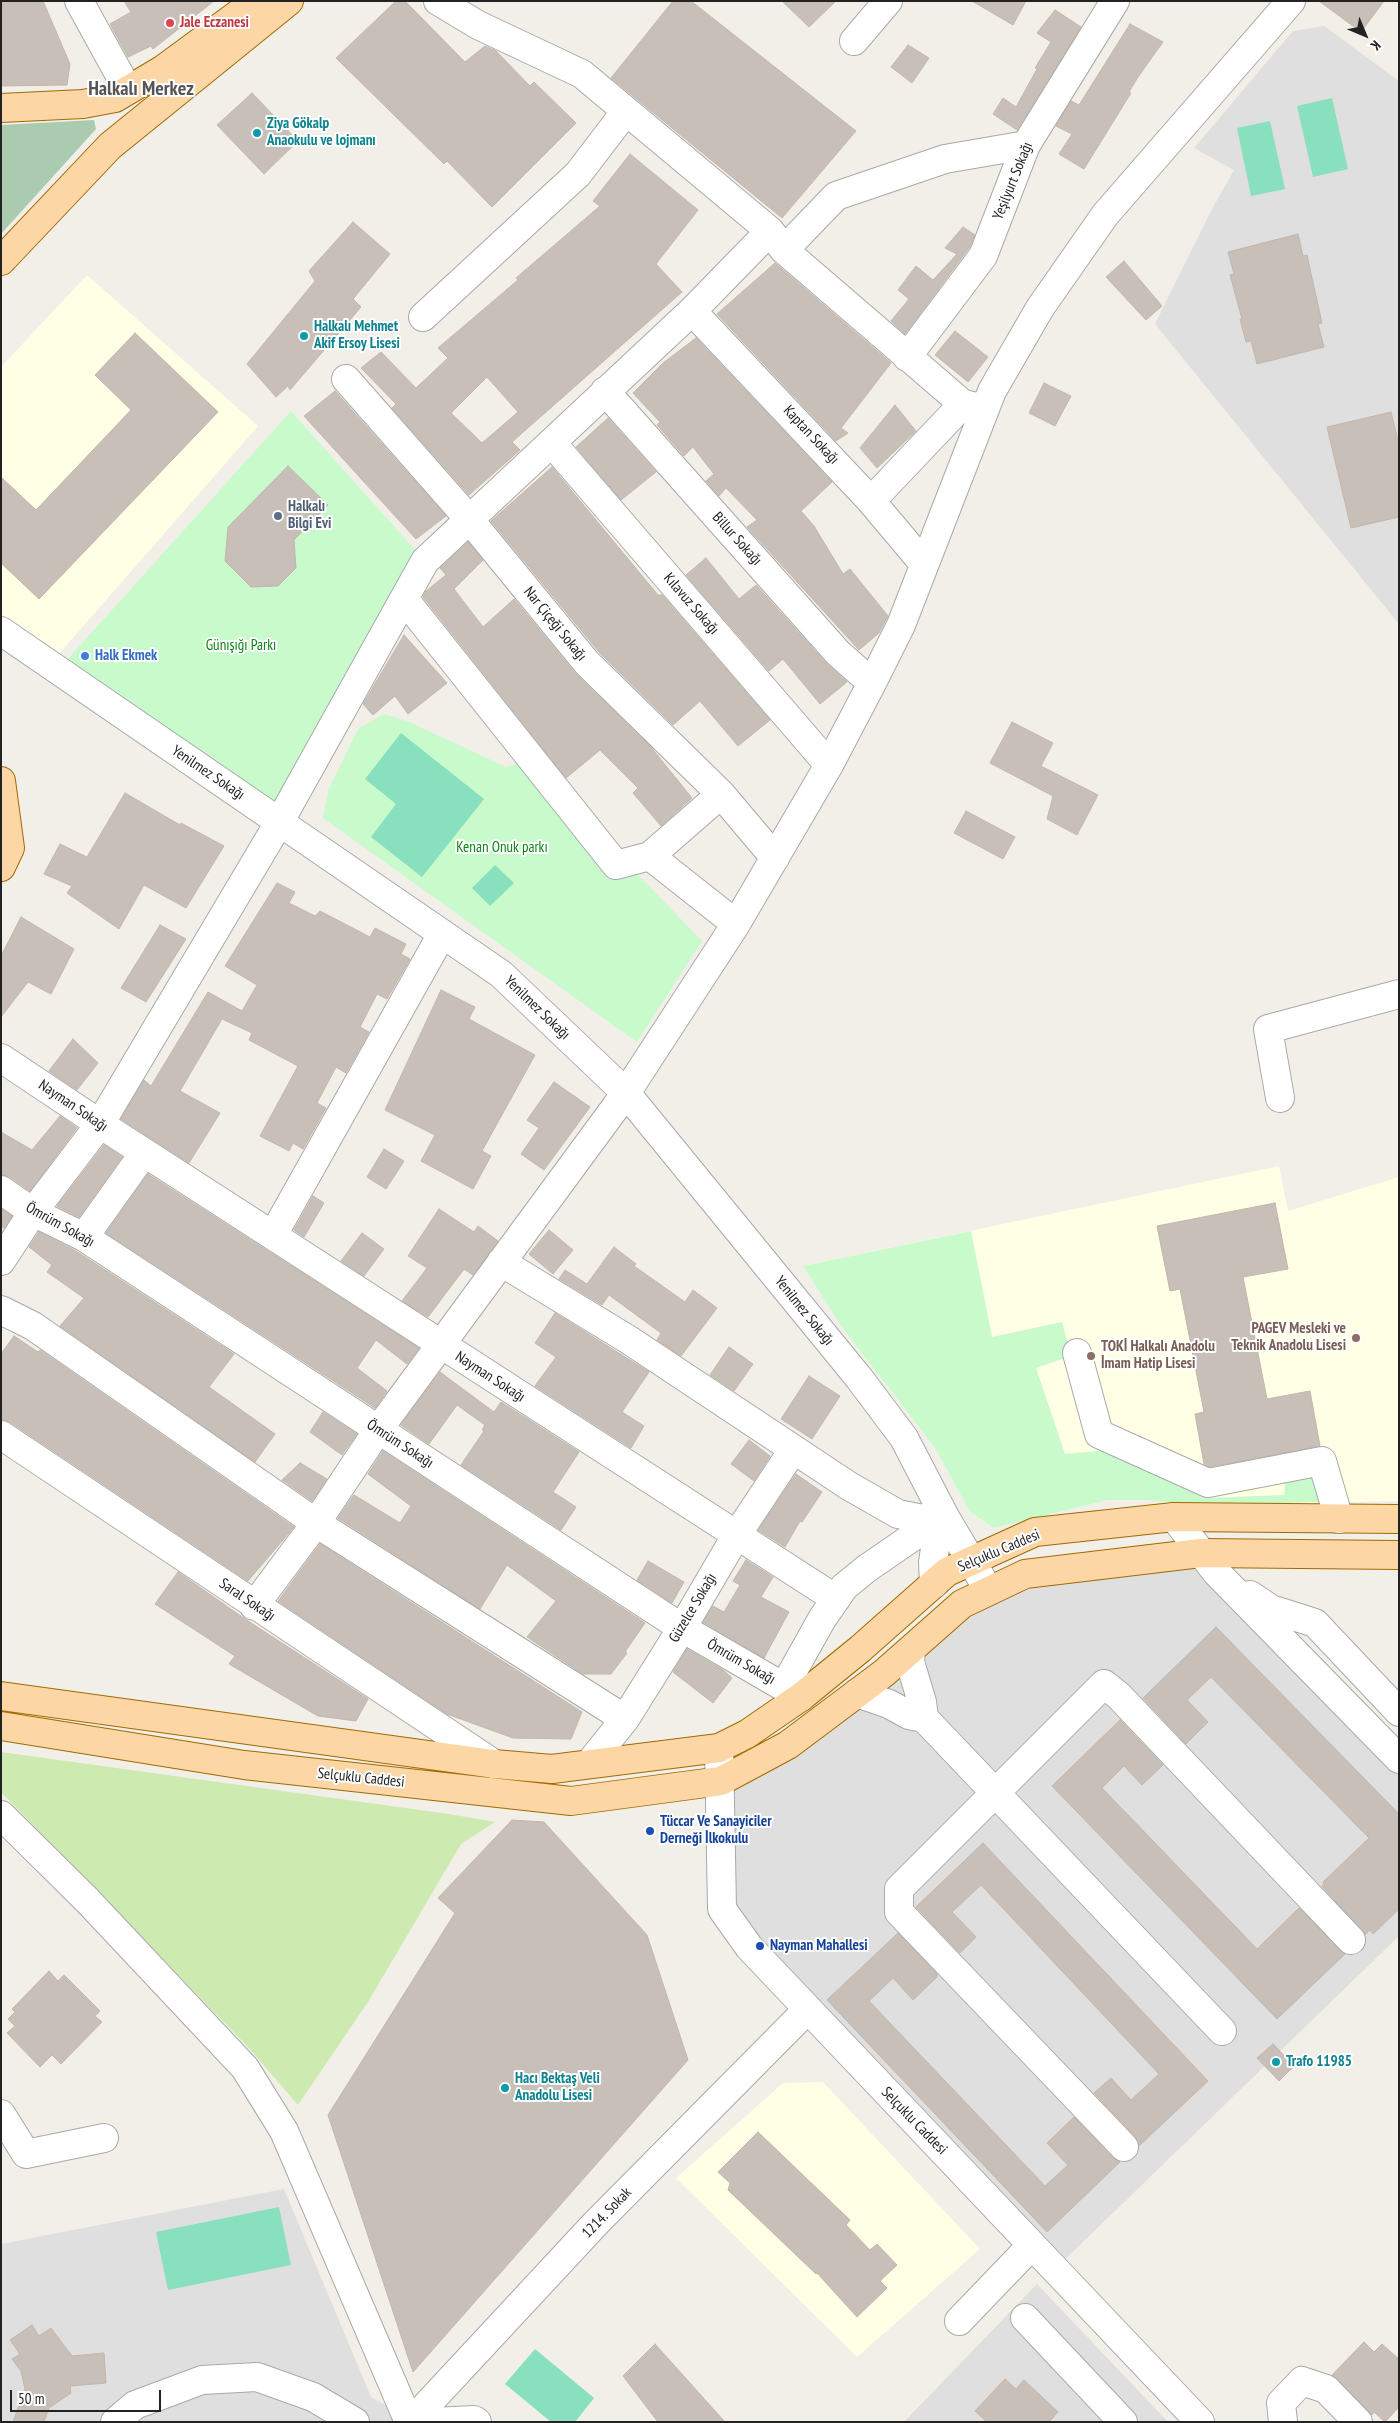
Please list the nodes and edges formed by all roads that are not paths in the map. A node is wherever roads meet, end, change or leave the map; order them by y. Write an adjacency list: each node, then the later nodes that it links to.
1 (79, 1): 9 (street)
2 (256, 1): 9 (main road)
3 (289, 1): 14 (main road)
4 (438, 1): 12 (street)
5 (888, 1): 8 (street)
6 (1115, 1): 13 (street, Yeşilyurt Sokağı)
7 (1291, 1): 22 (street)
8 (854, 41)
9 (128, 90): 10 (main road)
10 (83, 104): 11 (main road); 14 (main road)
11 (1, 108)
12 (626, 111): 15 (street); 18 (street)
13 (1026, 145): 15 (street); 19 (street, Yeşilyurt Sokağı)
14 (110, 146): 16 (main road)
15 (777, 240): 17 (street); 19 (street)
16 (1, 261)
17 (692, 310): 21 (street); 24 (street, Kaptan Sokağı)
18 (424, 317)
19 (907, 357): 22 (street)
20 (346, 379): 25 (street, Nar Çiçeği Sokağı)
21 (606, 391): 23 (street); 29 (street, Billur Sokağı)
22 (974, 407): 24 (street); 26 (street)
23 (552, 443): 25 (street); 30 (street, Kılavuz Sokağı)
24 (871, 500): 26 (street, Kaptan Sokağı)
25 (470, 519): 27 (street); 32 (street, Nar Çiçeği Sokağı)
26 (924, 564): 29 (street)
27 (405, 600): 33 (street); 34 (street)
28 (1, 631): 33 (street, Yenilmez Sokağı)
29 (872, 683): 30 (street)
30 (829, 765): 35 (street)
31 (1, 781): 36 (main road)
32 (721, 794): 34 (street); 35 (street, Nar Çiçeği Sokağı)
33 (280, 821): 38 (street, Yenilmez Sokağı); 43 (street)
34 (650, 856): 37 (street)
35 (775, 858): 37 (street)
36 (1, 867)
37 (736, 924): 41 (street)
38 (442, 934): 41 (street, Yenilmez Sokağı); 47 (street)
39 (1399, 994): 42 (street)
40 (1, 1058): 43 (street, Nayman Sokağı)
41 (626, 1092): 50 (street); 57 (street, Yenilmez Sokağı)
42 (1280, 1098)
43 (100, 1124): 44 (street, Nayman Sokağı); 46 (street)
44 (144, 1153): 47 (street, Nayman Sokağı); 48 (street)
45 (1, 1190): 46 (street, Ömrüm Sokağı)
46 (33, 1212): 48 (street, Ömrüm Sokağı); 49 (street)
47 (273, 1235): 52 (street, Nayman Sokağı)
48 (84, 1237): 54 (street, Ömrüm Sokağı)
49 (1, 1261)
50 (501, 1262): 52 (street); 56 (street)
51 (1, 1310): 61 (street)
52 (442, 1345): 54 (street); 62 (street, Nayman Sokağı)
53 (1077, 1353): 59 (street)
54 (378, 1430): 61 (street); 71 (street, Ömrüm Sokağı)
55 (1, 1435): 70 (street, Saral Sokağı)
56 (793, 1450): 57 (street); 62 (street, Güzelce Sokağı)
57 (943, 1517): 63 (street); 65 (street, Yenilmez Sokağı); 67 (street); 69 (street)
58 (1174, 1517): 59 (main road, Selçuklu Caddesi); 63 (main road, Selçuklu Caddesi); 66 (street)
59 (1339, 1518): 60 (main road, Selçuklu Caddesi)
60 (1399, 1519)
61 (316, 1523): 70 (street); 78 (street)
62 (736, 1536): 69 (street, Nayman Sokağı); 71 (street, Güzelce Sokağı)
63 (1012, 1543): 65 (main road, Selçuklu Caddesi)
64 (1399, 1555): 66 (main road, Selçuklu Caddesi)
65 (971, 1561): 67 (main road, Selçuklu Caddesi); 68 (street, Yenilmez Sokağı)
66 (1209, 1562): 68 (main road, Selçuklu Caddesi); 76 (street); 81 (street)
67 (934, 1584): 73 (main road, Selçuklu Caddesi)
68 (989, 1591): 72 (main road, Selçuklu Caddesi)
69 (836, 1599): 73 (street)
70 (254, 1606): 82 (street, Saral Sokağı)
71 (682, 1628): 73 (street, Ömrüm Sokağı); 78 (street, Güzelce Sokağı)
72 (911, 1650): 74 (main road, Selçuklu Caddesi); 77 (street)
73 (793, 1692): 80 (main road, Selçuklu Caddesi)
74 (857, 1694): 77 (street); 84 (main road, Selçuklu Caddesi)
75 (1, 1696): 82 (main road, Selçuklu Caddesi)
76 (1399, 1712)
77 (924, 1718): 85 (street)
78 (625, 1719): 83 (street, Güzelce Sokağı)
79 (1, 1726): 84 (main road, Selçuklu Caddesi)
80 (719, 1748): 83 (main road, Selçuklu Caddesi); 84 (street, Selçuklu Caddesi)
81 (1399, 1759)
82 (494, 1764): 83 (main road, Selçuklu Caddesi)
83 (589, 1764)
84 (721, 1781): 88 (street, Selçuklu Caddesi)
85 (996, 1792): 87 (street); 89 (street); 92 (street)
86 (1, 1815): 98 (street)
87 (1351, 1940)
88 (808, 2009): 93 (street, Selçuklu Caddesi); 98 (street, 1214. Sokak)
89 (1222, 2031)
90 (1, 2114): 91 (street)
91 (104, 2138)
92 (1124, 2147)
93 (1032, 2245): 95 (street); 102 (street, Selçuklu Caddesi)
94 (1025, 2318): 101 (street)
95 (959, 2321)
96 (115, 2422): 97 (street)
97 (355, 2422)
98 (410, 2422)
99 (433, 2422): 100 (street)
100 (477, 2422)
101 (1123, 2422)
102 (1200, 2422)
103 (1283, 2422): 104 (street)
104 (1358, 2422)

